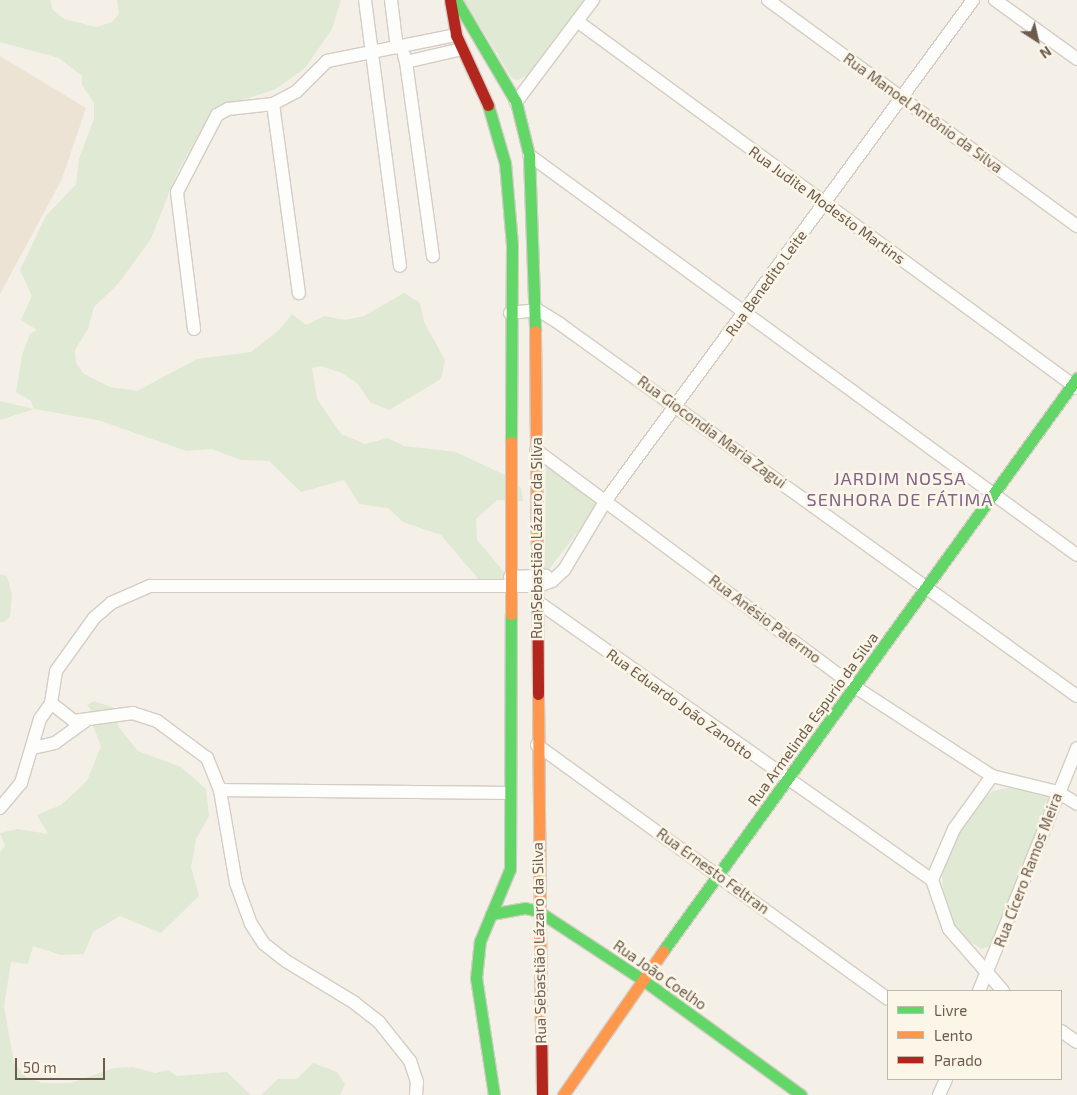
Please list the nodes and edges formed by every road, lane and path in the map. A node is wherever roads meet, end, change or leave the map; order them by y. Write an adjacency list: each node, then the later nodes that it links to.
1 (365, 0): 13 (street)
2 (391, 0): 11 (street)
3 (450, 0): 10 (street, Rua Sebastião Lázaro da Silva)
4 (456, 0): 17 (street, Rua Sebastião Lázaro da Silva)
5 (593, 0): 9 (street)
6 (768, 0): 16 (street, Rua Manoel Antônio da Silva)
7 (972, 0): 16 (street, Rua Benedito Leite)
8 (995, 0): 14 (street)
9 (577, 21): 17 (street); 20 (street, Rua Judite Modesto Martins)
10 (456, 35): 11 (street); 12 (street, Rua Sebastião Lázaro da Silva)
11 (400, 48): 13 (street); 15 (street)
12 (462, 49): 15 (street); 27 (street, Rua Sebastião Lázaro da Silva)
13 (372, 53): 18 (street); 23 (street)
14 (1077, 59)
15 (406, 62): 22 (street)
16 (902, 96): 20 (street, Rua Benedito Leite); 21 (street, Rua Manoel Antônio da Silva)
17 (516, 102): 19 (street, Rua Sebastião Lázaro da Silva)
18 (273, 104): 24 (street); 28 (street)
19 (529, 155): 25 (street, Rua Sebastião Lázaro da Silva); 26 (street)
20 (824, 203): 26 (street, Rua Benedito Leite); 29 (street, Rua Judite Modesto Martins)
21 (1077, 226)
22 (433, 256)
23 (400, 266)
24 (299, 293)
25 (538, 310): 27 (street); 30 (street, Rua Giocondia Maria Zagui); 31 (street, Rua Sebastião Lázaro da Silva)
26 (746, 310): 30 (street, Rua Benedito Leite); 32 (street)
27 (510, 313): 35 (street, Rua Sebastião Lázaro da Silva)
28 (194, 329)
29 (1076, 384): 32 (street, Rua Armelinda Espurio da Silva)
30 (675, 405): 33 (street, Rua Benedito Leite); 37 (street, Rua Giocondia Maria Zagui)
31 (536, 450): 33 (street, Rua Anésio Palermo); 36 (street, Rua Sebastião Lázaro da Silva)
32 (995, 492): 34 (street); 37 (street, Rua Armelinda Espurio da Silva)
33 (606, 500): 36 (street, Rua Benedito Leite); 39 (street, Rua Anésio Palermo)
34 (1077, 555)
35 (510, 581): 36 (street); 41 (street); 50 (street, Rua Sebastião Lázaro da Silva)
36 (539, 581): 38 (street, Rua Sebastião Lázaro da Silva)
37 (926, 588): 39 (street, Rua Armelinda Espurio da Silva); 40 (street, Rua Giocondia Maria Zagui)
38 (538, 602): 43 (street, Rua Sebastião Lázaro da Silva); 47 (street, Rua Eduardo João Zanotto)
39 (855, 687): 46 (street, Rua Anésio Palermo); 47 (street, Rua Armelinda Espurio da Silva)
40 (1077, 696)
41 (51, 703): 42 (street); 44 (street)
42 (85, 721): 44 (street); 48 (street)
43 (537, 745): 53 (street, Rua Ernesto Feltran); 55 (street, Rua Sebastião Lázaro da Silva)
44 (33, 748): 52 (street)
45 (1077, 748): 49 (street, Rua Cícero Ramos Meira)
46 (992, 776): 49 (street, Rua Anésio Palermo); 54 (street)
47 (787, 781): 53 (street, Rua Armelinda Espurio da Silva); 54 (street, Rua Eduardo João Zanotto)
48 (220, 790): 50 (street); 67 (street)
49 (1058, 792): 51 (street, Rua Anésio Palermo); 57 (street, Rua Cícero Ramos Meira)
50 (509, 794): 56 (street, Rua Sebastião Lázaro da Silva)
51 (1077, 804)
52 (0, 808)
53 (717, 873): 58 (street, Rua Armelinda Espurio da Silva); 61 (street, Rua Ernesto Feltran)
54 (932, 880): 57 (street)
55 (538, 911): 56 (street); 58 (street, Rua João Coelho); 64 (street, Rua Sebastião Lázaro da Silva)
56 (491, 914): 68 (street, Rua Sebastião Lázaro da Silva)
57 (987, 968): 59 (street, Rua Cícero Ramos Meira); 60 (street)
58 (643, 980): 65 (street, Rua Armelinda Espurio da Silva); 71 (street, Rua João Coelho)
59 (979, 990)
60 (1003, 990)
61 (887, 997)
62 (1062, 1031): 63 (street)
63 (1077, 1042)
64 (542, 1076): 65 (street); 69 (street, Rua Sebastião Lázaro da Silva)
65 (573, 1078): 70 (street, Rua Armelinda Espurio da Silva)
66 (946, 1080): 72 (street)
67 (416, 1095)
68 (494, 1095)
69 (542, 1095)
70 (563, 1095)
71 (800, 1095)
72 (939, 1095)

